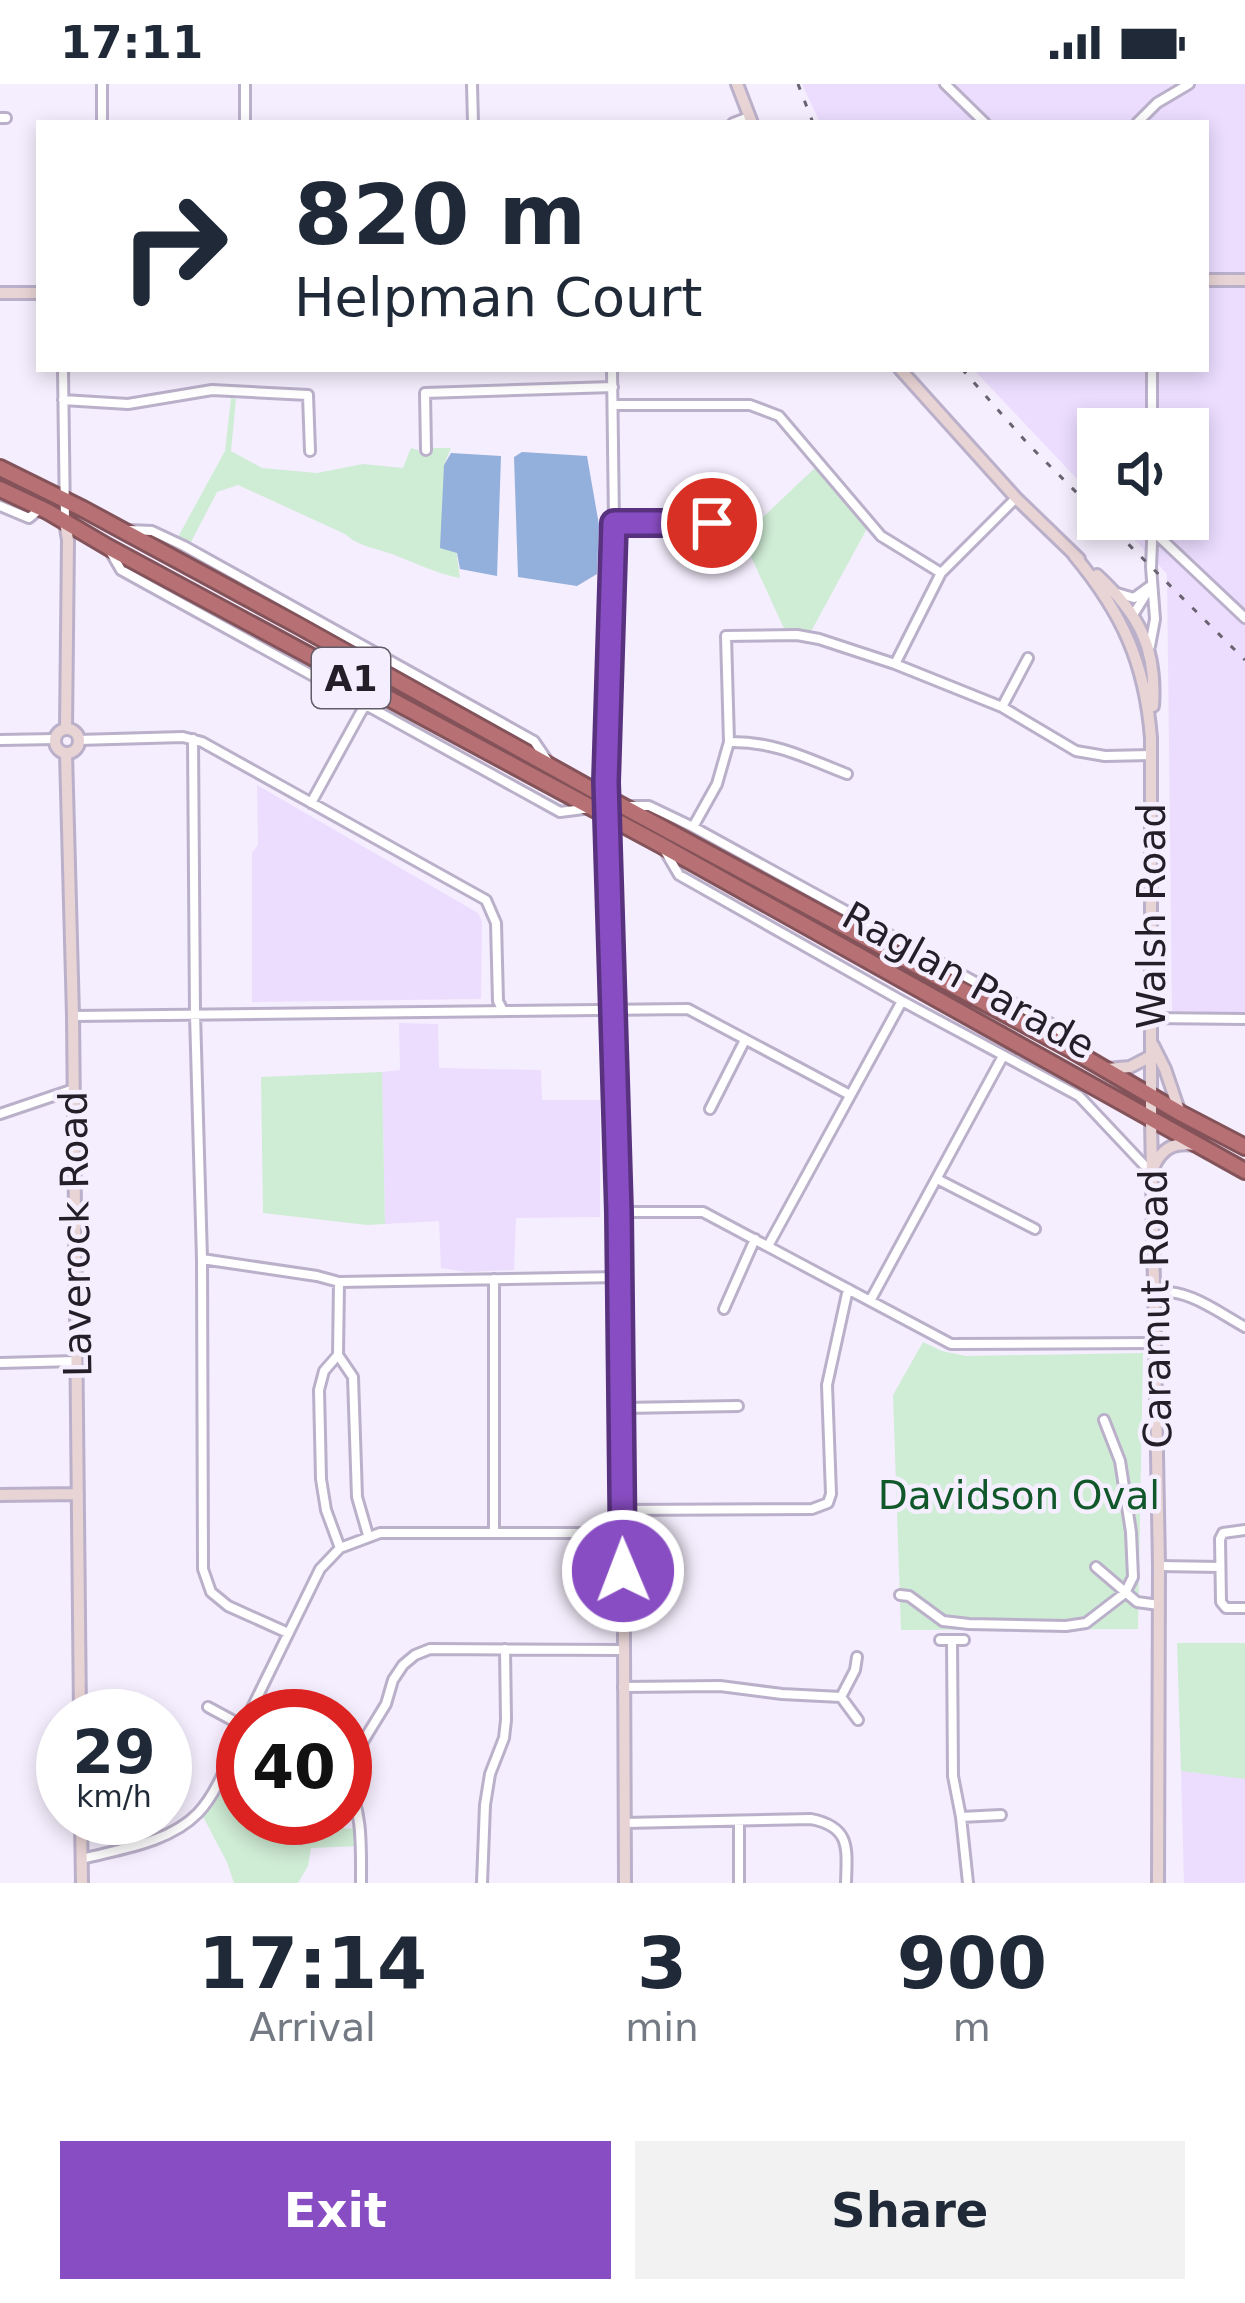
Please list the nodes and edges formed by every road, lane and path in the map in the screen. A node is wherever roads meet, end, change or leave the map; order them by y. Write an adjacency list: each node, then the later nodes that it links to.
1 (102, 84): 7 (street)
2 (244, 84): 8 (street)
3 (472, 84): 9 (street)
4 (736, 84): 10 (street)
5 (945, 84): 11 (street)
6 (1189, 84): 12 (street)
7 (102, 120)
8 (245, 120)
9 (472, 120)
10 (751, 120)
11 (983, 120)
12 (1140, 120)
13 (1209, 280): 14 (street)
14 (1245, 280)
15 (0, 293): 16 (street)
16 (36, 293)
17 (63, 372): 22 (street)
18 (613, 372): 21 (street)
19 (903, 372): 29 (street)
20 (1152, 372): 24 (street)
21 (613, 387): 23 (street); 25 (street)
22 (63, 400): 26 (street); 30 (street)
23 (613, 406): 34 (street); 40 (street)
24 (1152, 408)
25 (426, 450)
26 (310, 452)
27 (0, 468): 30 (highway, Raglan Parade / A1)
28 (0, 489): 32 (highway, Raglan Parade / A1)
29 (1016, 498): 39 (street); 40 (street)
30 (63, 499): 33 (street); 61 (highway, Raglan Parade / A1)
31 (0, 506): 32 (street, Raglan Parade)
32 (41, 508): 33 (highway, Raglan Parade / A1)
33 (65, 522): 38 (highway, Raglan Parade / A1); 51 (street)
34 (614, 523): 35 (street); 61 (street)
35 (742, 537)
36 (1152, 540): 41 (street, Walsh Road)
37 (1163, 540): 44 (street)
38 (108, 547): 49 (street, Raglan Parade); 64 (highway, Raglan Parade / A1)
39 (1074, 555): 42 (street); 45 (street)
40 (941, 573): 48 (street)
41 (1150, 584): 42 (street); 43 (street, Walsh Road); 45 (street, Walsh Road)
42 (1111, 589): 45 (street)
43 (1153, 599): 45 (street); 46 (street, Walsh Road)
44 (1245, 618)
45 (1131, 620): 46 (street, Walsh Road); 52 (street, Walsh Road)
46 (1150, 653): 52 (street, Walsh Road)
47 (1028, 658): 50 (street)
48 (895, 664): 50 (street); 57 (street)
49 (366, 703): 62 (street); 64 (street, Raglan Parade)
50 (1002, 706): 59 (street)
51 (66, 729): 53 (street); 55 (street)
52 (1151, 738): 59 (street, Walsh Road)
53 (55, 739): 54 (street); 58 (street)
54 (0, 740)
55 (79, 740): 56 (street); 58 (street)
56 (193, 740): 62 (street); 71 (street)
57 (729, 742): 60 (street); 66 (street)
58 (66, 753): 72 (street, Laverock Road)
59 (1151, 755): 73 (street, Walsh Road)
60 (848, 774)
61 (607, 797): 63 (highway, Raglan Parade / A1); 65 (street)
62 (311, 803): 70 (street)
63 (623, 806): 66 (street, Raglan Parade); 77 (highway, Raglan Parade / A1)
64 (593, 808): 65 (highway, Raglan Parade / A1)
65 (608, 818): 67 (highway, Raglan Parade / A1); 69 (street)
66 (693, 827): 77 (street, Raglan Parade)
67 (661, 845): 68 (street, Raglan Parade); 81 (highway, Raglan Parade / A1)
68 (902, 1001): 78 (street, Raglan Parade); 83 (street)
69 (614, 1010): 70 (street); 75 (street); 93 (street)
70 (503, 1011): 71 (street)
71 (195, 1014): 72 (street); 97 (street)
72 (73, 1016): 80 (street, Laverock Road)
73 (1151, 1018): 74 (street); 76 (street, Walsh Road)
74 (1245, 1018)
75 (745, 1040): 83 (street); 84 (street)
76 (1151, 1049): 79 (street); 82 (street, Walsh Road); 85 (street)
77 (1072, 1050): 79 (highway, Raglan Parade / A1)
78 (1003, 1056): 81 (street, Raglan Parade); 92 (street)
79 (1103, 1067): 81 (highway); 82 (highway, Raglan Parade / A1)
80 (74, 1089): 86 (street); 108 (street, Laverock Road)
81 (1086, 1092): 87 (highway, Raglan Parade / A1); 90 (street, Raglan Parade)
82 (1152, 1094): 85 (highway, Raglan Parade / A1); 87 (street, Caramut Road)
83 (850, 1095): 96 (street)
84 (710, 1108)
85 (1180, 1113): 89 (highway, Raglan Parade / A1)
86 (0, 1114)
87 (1151, 1119): 88 (highway, Raglan Parade / A1); 90 (street, Caramut Road)
88 (1198, 1145): 90 (street); 91 (highway, Raglan Parade / A1)
89 (1245, 1147)
90 (1148, 1168): 102 (street, Caramut Road)
91 (1245, 1171)
92 (937, 1179): 94 (street); 103 (street)
93 (619, 1212): 95 (street); 98 (street)
94 (1034, 1229)
95 (755, 1239): 96 (street); 104 (street)
96 (767, 1246): 101 (street)
97 (202, 1259): 100 (street); 128 (street)
98 (620, 1277): 99 (street); 111 (street)
99 (494, 1279): 100 (street); 117 (street)
100 (339, 1282): 107 (street)
101 (848, 1289): 103 (street); 115 (street)
102 (1154, 1292): 105 (street); 106 (street, Caramut Road)
103 (870, 1301): 106 (street)
104 (724, 1309)
105 (1245, 1328)
106 (1154, 1343): 121 (street, Caramut Road)
107 (338, 1355): 119 (street); 120 (street)
108 (76, 1361): 109 (street); 113 (street, Laverock Road)
109 (0, 1363)
110 (739, 1406): 111 (street)
111 (623, 1408): 115 (street)
112 (1104, 1420): 124 (street)
113 (78, 1494): 114 (street); 136 (street, Laverock Road)
114 (0, 1495)
115 (622, 1510): 118 (street)
116 (1245, 1530): 123 (street)
117 (494, 1532): 118 (street); 119 (street)
118 (623, 1533): 133 (street)
119 (368, 1535): 120 (street)
120 (340, 1548): 128 (street)
121 (1159, 1566): 123 (street); 126 (street, Caramut Road)
122 (1096, 1567): 124 (street)
123 (1220, 1567): 127 (street)
124 (1125, 1593): 125 (street); 126 (street)
125 (900, 1595)
126 (1159, 1605): 158 (street, Caramut Road)
127 (1245, 1608)
128 (288, 1633): 137 (street)
129 (940, 1640): 130 (street)
130 (952, 1640): 131 (street); 145 (street)
131 (964, 1640)
132 (505, 1649): 133 (street); 142 (street); 153 (street)
133 (623, 1651): 135 (street)
134 (857, 1658): 138 (street)
135 (623, 1687): 138 (street); 147 (street)
136 (80, 1689)
137 (261, 1689)
138 (841, 1696): 141 (street)
139 (208, 1707): 140 (street)
140 (216, 1711)
141 (858, 1720)
142 (372, 1728)
143 (216, 1784): 150 (street)
144 (1001, 1815): 145 (street)
145 (961, 1817): 157 (street)
146 (739, 1821): 147 (street); 155 (street); 156 (street)
147 (624, 1822): 154 (street)
148 (82, 1845): 150 (street)
149 (361, 1845): 152 (street)
150 (82, 1859): 151 (street)
151 (82, 1883)
152 (361, 1883)
153 (482, 1883)
154 (625, 1883)
155 (739, 1883)
156 (846, 1883)
157 (968, 1883)
158 (1158, 1883)

